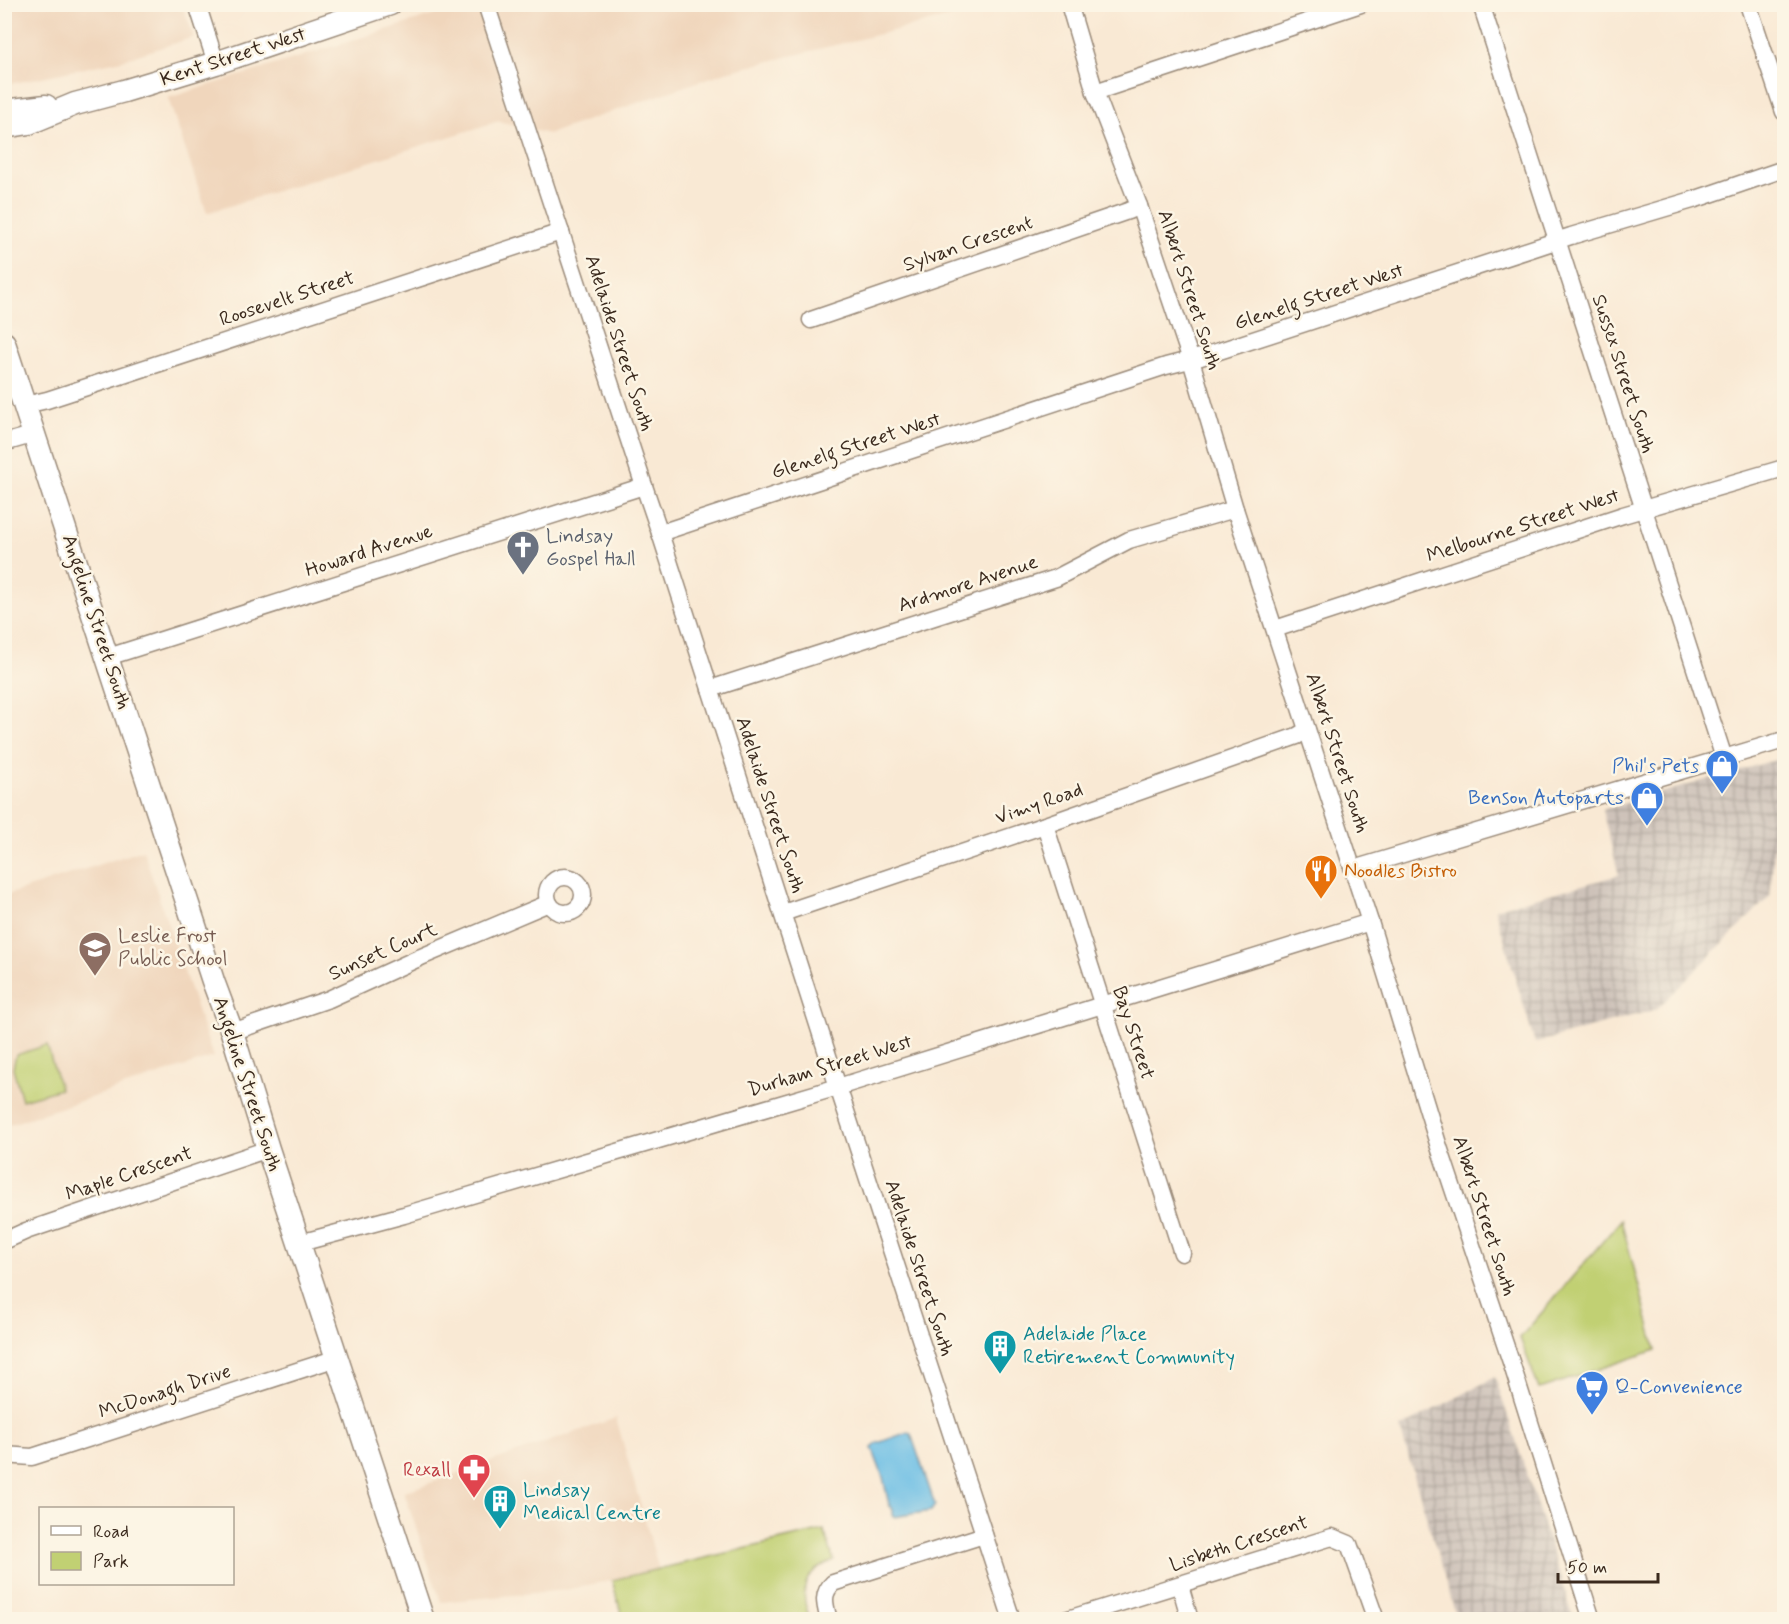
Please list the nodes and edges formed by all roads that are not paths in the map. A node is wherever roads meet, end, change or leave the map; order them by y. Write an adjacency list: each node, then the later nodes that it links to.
1 (197, 4): 8 (street)
2 (390, 4): 8 (main road, Kent Street West)
3 (486, 4): 16 (street, Adelaide Street South)
4 (1069, 4): 9 (street, Albert Street South)
5 (1361, 4): 9 (street)
6 (1481, 4): 17 (street, Sussex Street South)
7 (1748, 4): 12 (street)
8 (216, 63): 10 (main road, Kent Street West)
9 (1095, 92): 15 (street, Albert Street South)
10 (75, 104): 11 (main road, Kent Street West); 13 (main road, Kent Street West)
11 (4, 111)
12 (1785, 112)
13 (4, 127)
14 (1785, 169): 17 (street, Glenelg Street West)
15 (1138, 206): 18 (street, Sylvan Crescent); 20 (street, Albert Street South)
16 (561, 232): 21 (street, Roosevelt Street); 25 (street, Adelaide Street South)
17 (1557, 240): 20 (street, Glenelg Street West); 27 (street, Sussex Street South)
18 (811, 320)
19 (4, 343): 21 (main road, Angeline Street South)
20 (1191, 360): 26 (street, Albert Street South); 28 (street, Glenelg Street West)
21 (26, 405): 22 (main road, Angeline Street South)
22 (35, 434): 23 (street); 30 (main road, Angeline Street South)
23 (4, 443)
24 (1785, 468): 27 (street, Melbourne Street West)
25 (644, 486): 28 (street, Adelaide Street South); 30 (street, Howard Avenue)
26 (1235, 509): 29 (street, Albert Street South); 31 (street, Ardmore Avenue)
27 (1644, 509): 29 (street, Melbourne Street West); 34 (street, Sussex Street South)
28 (660, 533): 31 (street, Adelaide Street South)
29 (1275, 629): 32 (street, Albert Street South)
30 (108, 657): 41 (main road, Angeline Street South)
31 (710, 689): 38 (street, Adelaide Street South)
32 (1306, 730): 35 (street, Vimy Road); 36 (street, Albert Street South)
33 (1785, 740): 34 (street)
34 (1724, 758): 36 (street)
35 (1045, 825): 38 (street, Vimy Road); 40 (street, Bay Street)
36 (1353, 869): 39 (street, Albert Street South)
37 (549, 903): 41 (street, Sunset Court)
38 (783, 913): 42 (street, Adelaide Street South)
39 (1370, 922): 40 (street, Durham Street West); 57 (street, Albert Street South)
40 (1103, 1006): 42 (street, Durham Street West); 46 (street, Bay Street)
41 (232, 1032): 43 (main road, Angeline Street South)
42 (838, 1087): 45 (street, Durham Street West); 49 (street, Adelaide Street South)
43 (268, 1149): 44 (street, Maple Crescent); 45 (main road, Angeline Street South)
44 (4, 1241)
45 (300, 1243): 47 (main road, Angeline Street South)
46 (1182, 1253)
47 (337, 1358): 48 (street, McDonagh Drive); 51 (main road, Angeline Street South)
48 (4, 1455)
49 (984, 1535): 52 (street); 53 (street, Adelaide Street South)
50 (1180, 1585): 54 (street, Lisbeth Crescent); 55 (street); 56 (street, Lisbeth Crescent)
51 (423, 1620)
52 (829, 1620)
53 (1012, 1620)
54 (1065, 1620)
55 (1190, 1620)
56 (1376, 1620)
57 (1592, 1620)

